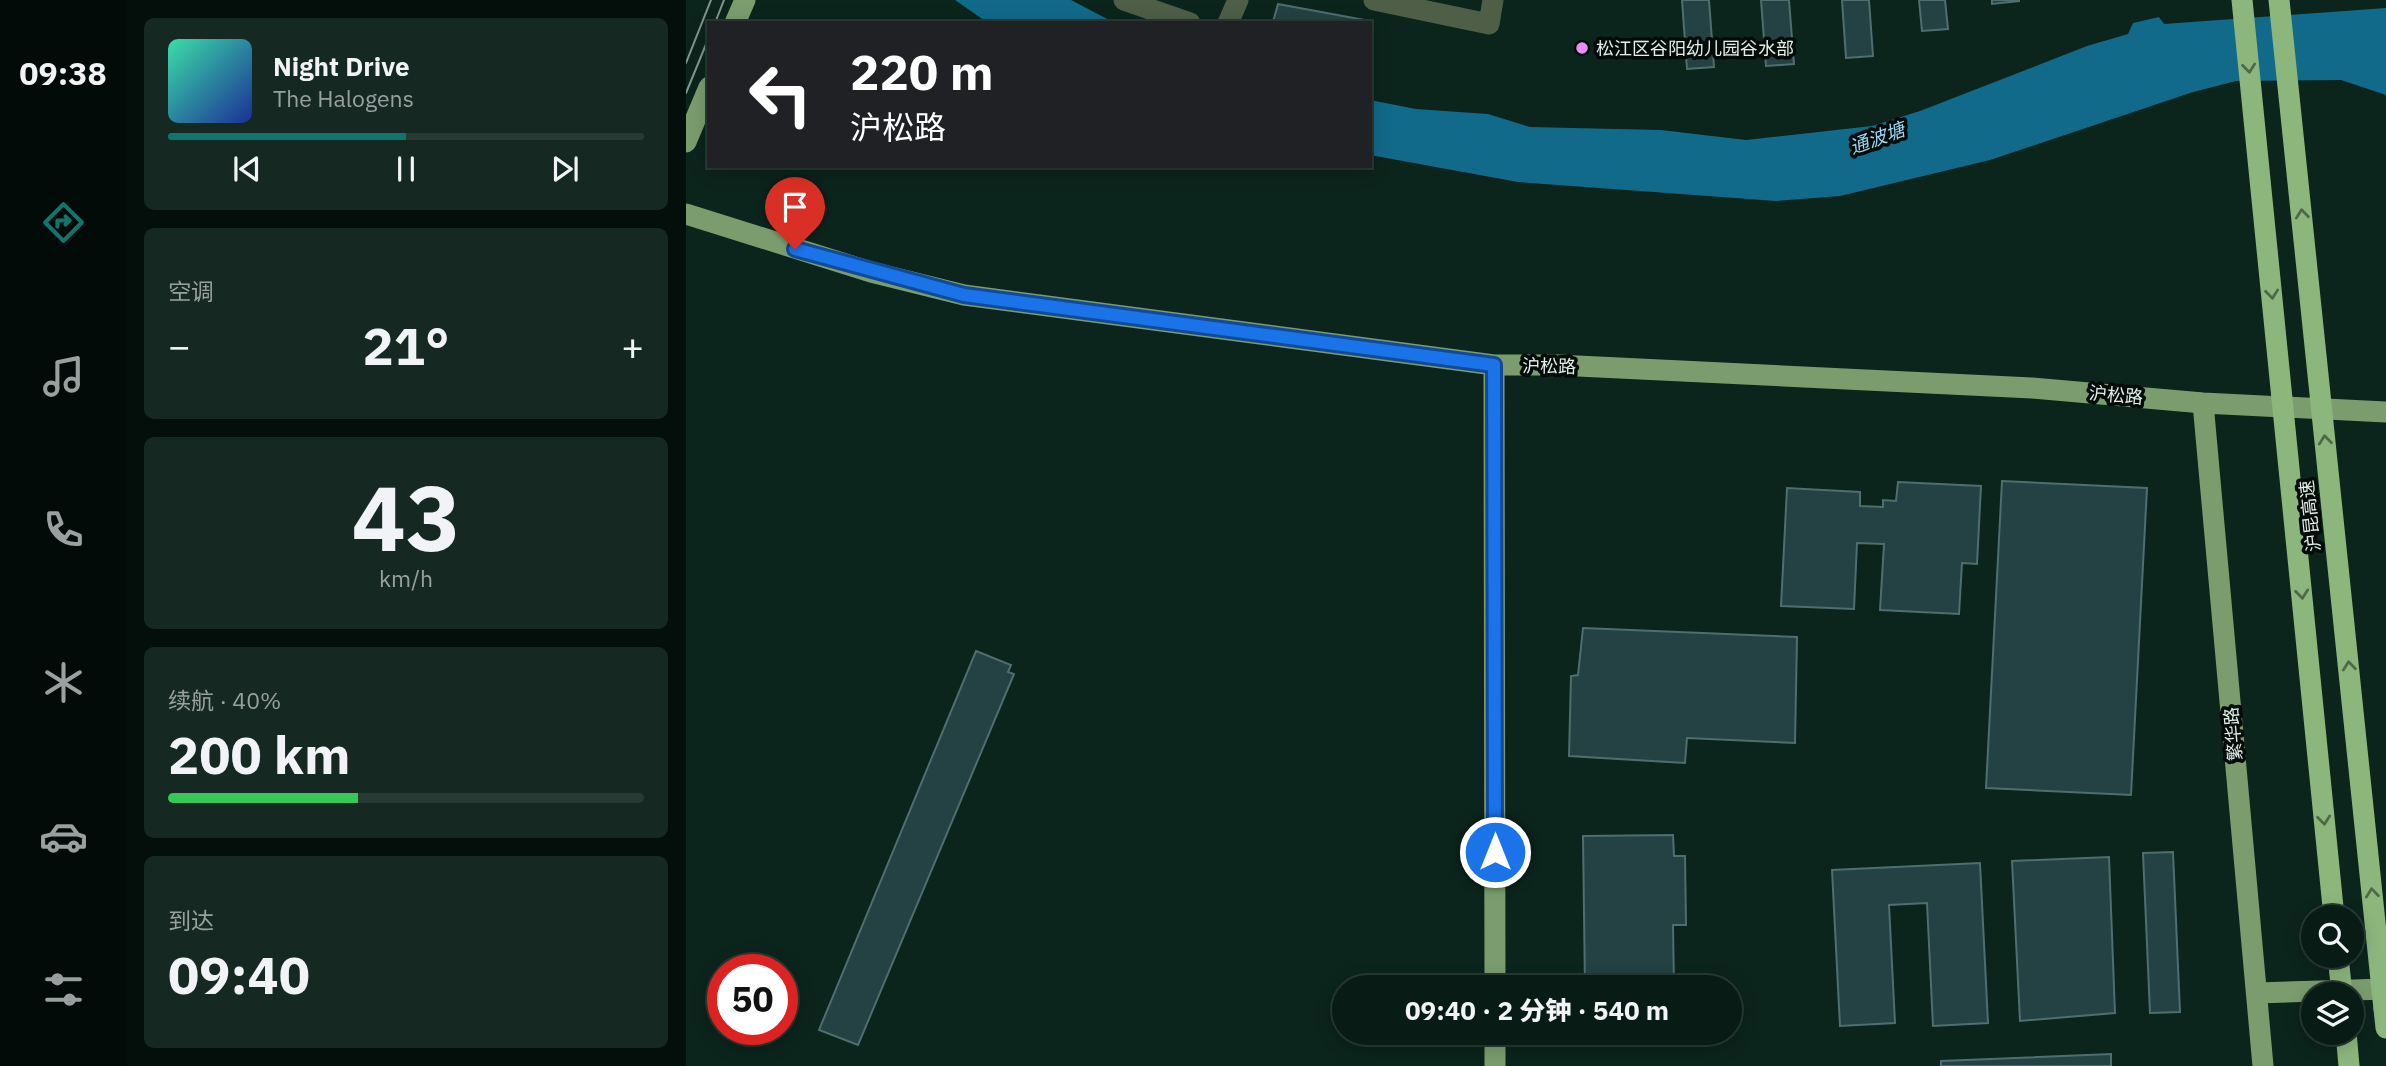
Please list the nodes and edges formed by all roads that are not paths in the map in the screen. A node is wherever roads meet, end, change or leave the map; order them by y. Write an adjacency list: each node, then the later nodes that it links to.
1 (745, 0): 8 (main road)
2 (1124, 0): 9 (street)
3 (1238, 0): 10 (street)
4 (1374, 0): 5 (street)
5 (1493, 0)
6 (2242, 0): 17 (highway, 沪昆高速, one-way to 17, bridge)
7 (2279, 0): 20 (highway, 沪昆高速, one-way to 7, bridge)
8 (736, 21)
9 (1184, 21)
10 (1229, 21)
11 (707, 92): 12 (main road)
12 (686, 142)
13 (686, 214): 14 (main road, 沪松路)
14 (1494, 365): 15 (main road, 沪松路); 18 (main road)
15 (2203, 403): 16 (main road, 沪松路); 19 (main road, 繁华路)
16 (2386, 412)
17 (2333, 905)
18 (1495, 975)
19 (2257, 993): 20 (main road); 24 (main road, 繁华路)
20 (2385, 1009)
21 (1495, 1045): 23 (main road)
22 (2347, 1045): 25 (highway)
23 (1495, 1066)
24 (2263, 1066)
25 (2349, 1066)

